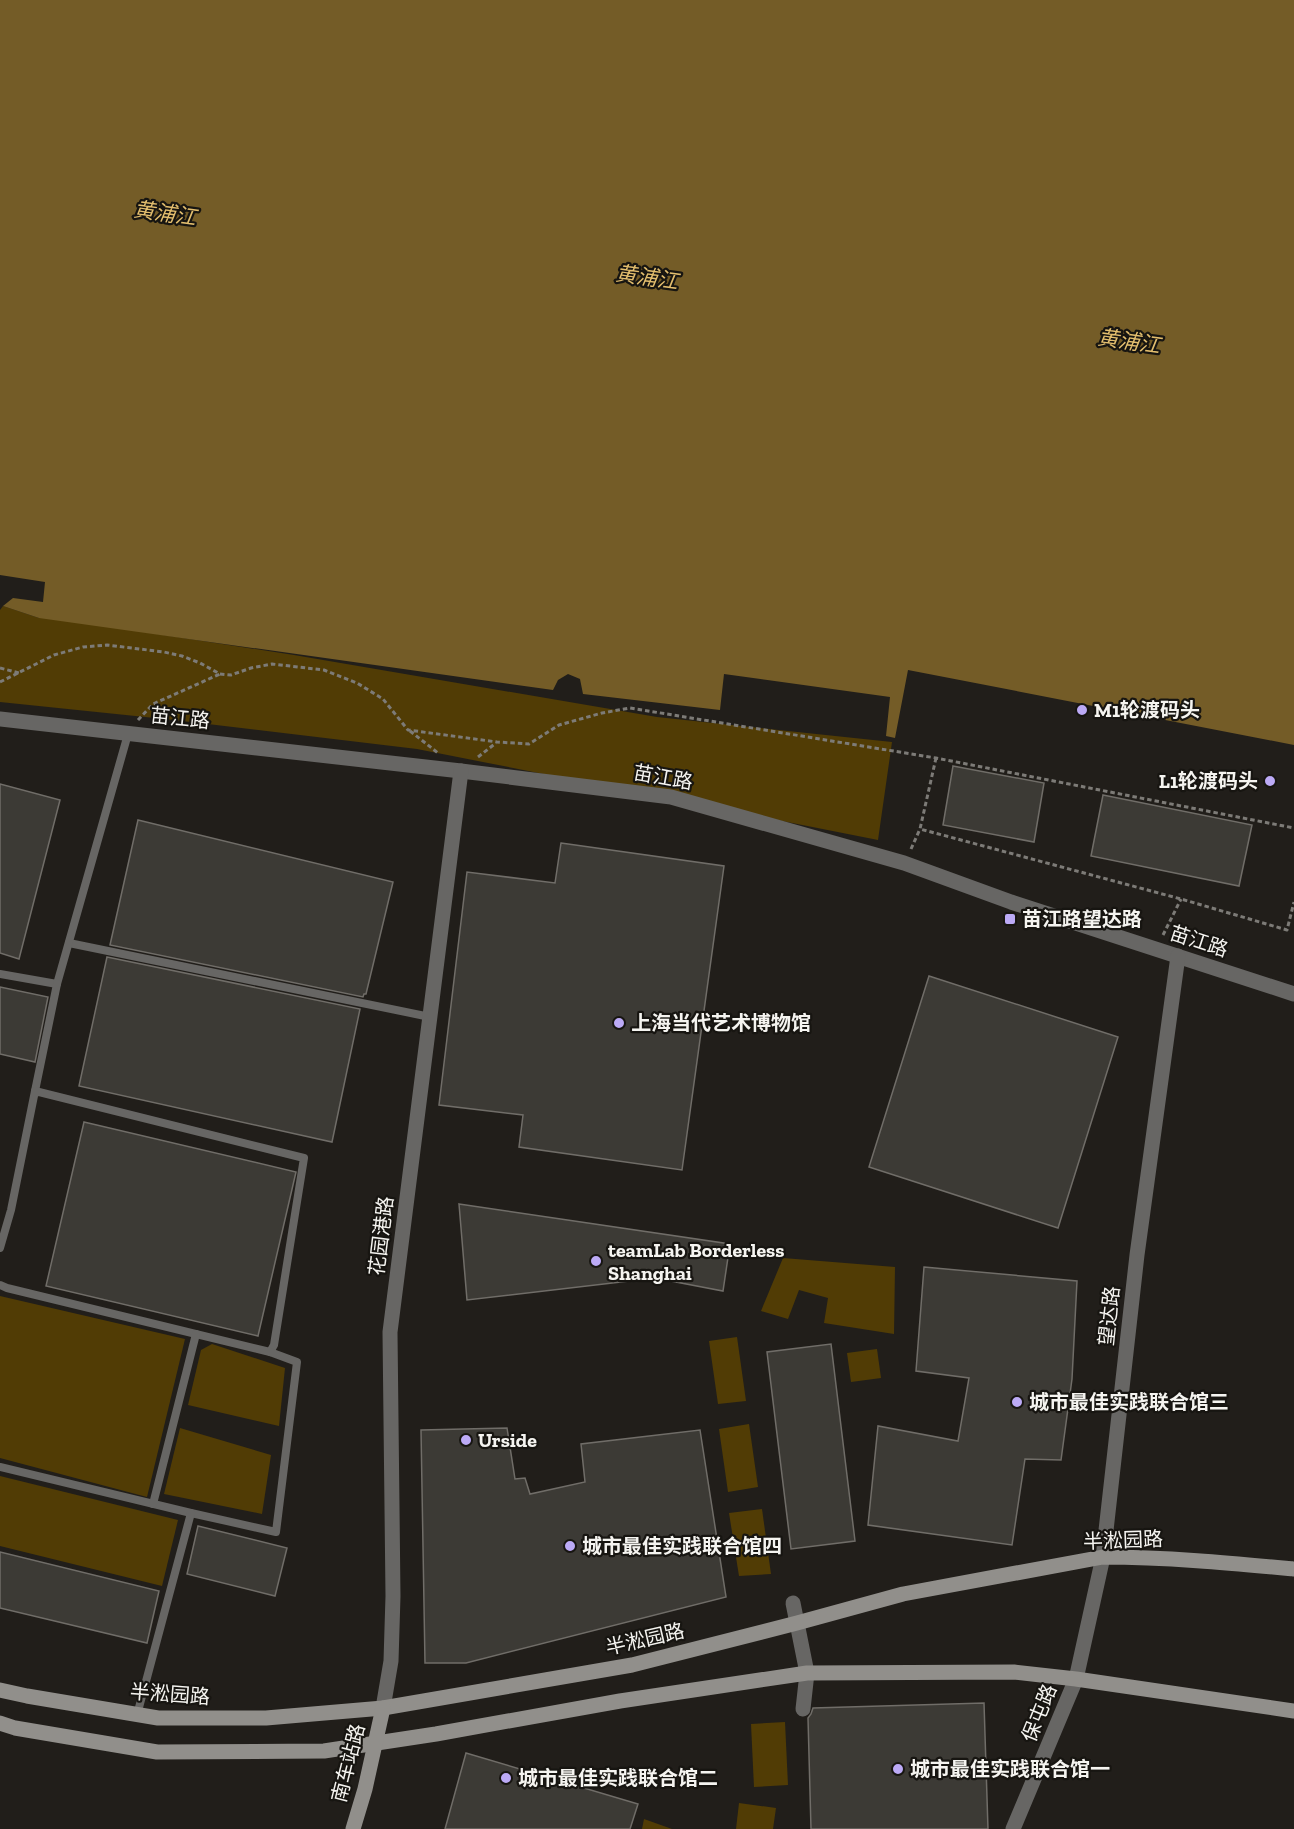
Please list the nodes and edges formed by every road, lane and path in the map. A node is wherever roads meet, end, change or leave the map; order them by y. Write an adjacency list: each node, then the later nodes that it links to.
1 (0, 668): 2 (path)
2 (20, 673): 3 (path); 4 (path)
3 (220, 674): 6 (path); 7 (path)
4 (0, 682)
5 (0, 719): 7 (street, 苗江路)
6 (408, 730): 8 (path); 10 (path)
7 (128, 734): 10 (street, 苗江路); 18 (lane)
8 (497, 742): 9 (path); 10 (path)
9 (936, 758): 11 (path); 12 (path)
10 (461, 771): 13 (street, 苗江路); 24 (street, 花园港路)
11 (1294, 828)
12 (920, 829): 13 (path); 14 (path)
13 (904, 863): 19 (street, 苗江路)
14 (1181, 899): 16 (path); 19 (path)
15 (1294, 902): 16 (path)
16 (1287, 930): 17 (path)
17 (1294, 932)
18 (69, 943): 22 (lane); 24 (lane)
19 (1157, 949): 20 (street, 苗江路)
20 (1178, 956): 23 (street, 苗江路); 33 (street, 望达路)
21 (0, 974): 22 (lane)
22 (57, 984): 25 (lane)
23 (1294, 994)
24 (430, 1017): 40 (street, 花园港路)
25 (34, 1091): 26 (lane); 29 (lane)
26 (0, 1248)
27 (0, 1285): 28 (lane)
28 (196, 1334): 29 (lane); 31 (lane)
29 (270, 1352): 32 (lane)
30 (0, 1467): 31 (lane)
31 (153, 1504): 32 (lane)
32 (190, 1513): 43 (lane)
33 (1103, 1557): 34 (main road, 半淞园路); 36 (main road, 半淞园路); 38 (street, 望达路)
34 (1294, 1569)
35 (793, 1603): 36 (street)
36 (797, 1623): 37 (street); 40 (main road, 半淞园路)
37 (807, 1673): 38 (main road); 41 (street); 45 (main road)
38 (1076, 1679): 42 (main road); 47 (street, 保屯路)
39 (0, 1690): 43 (main road, 半淞园路)
40 (383, 1708): 43 (main road, 半淞园路); 45 (main road, 南车站路)
41 (803, 1709)
42 (1294, 1711)
43 (137, 1715)
44 (0, 1723): 45 (main road)
45 (376, 1744): 46 (main road, 南车站路)
46 (353, 1829)
47 (1013, 1829)

